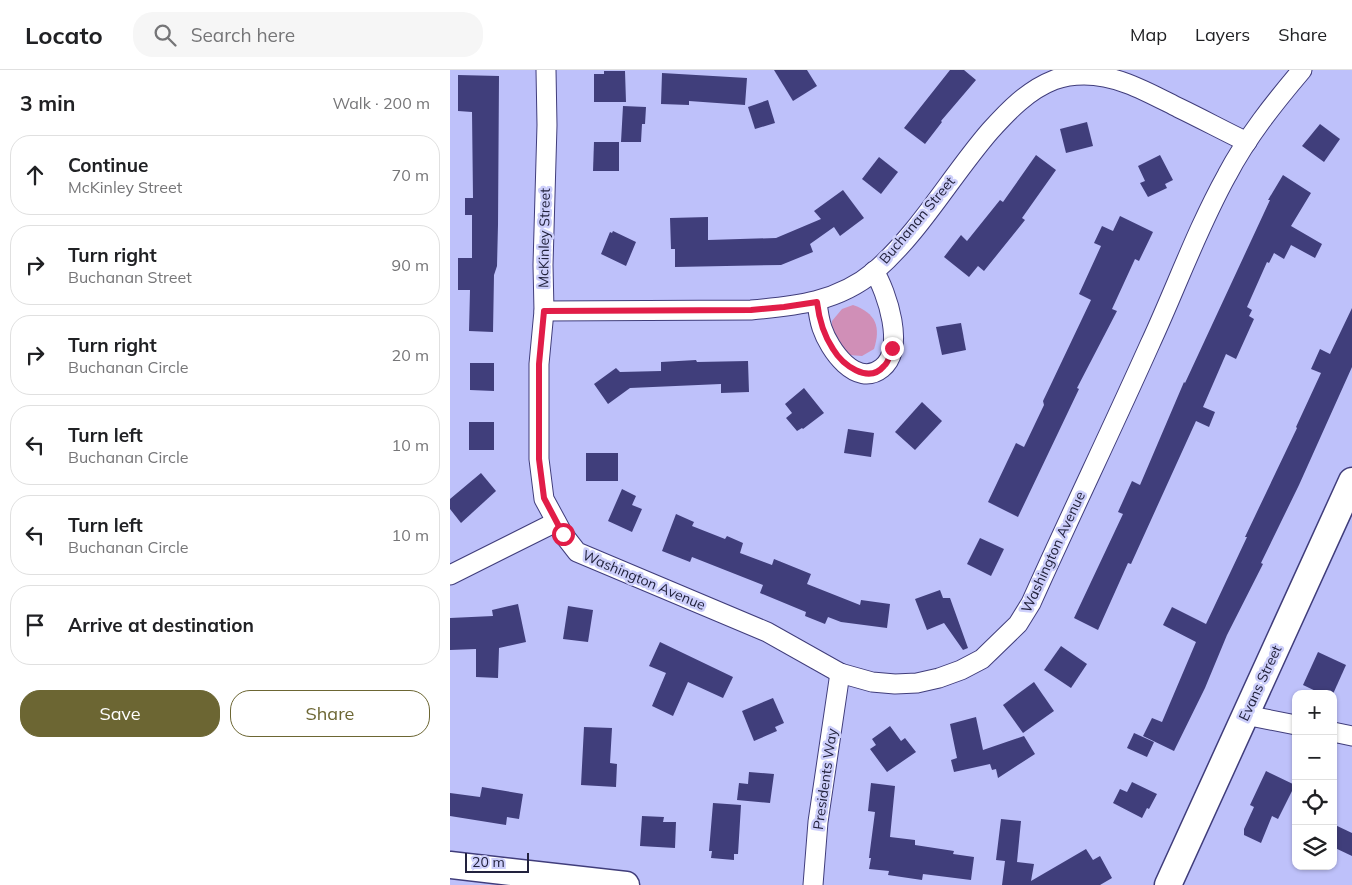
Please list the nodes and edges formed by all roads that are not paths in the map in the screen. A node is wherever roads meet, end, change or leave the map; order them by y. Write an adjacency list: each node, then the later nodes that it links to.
1 (546, 70): 6 (street, McKinley Street)
2 (1302, 70): 3 (street, Washington Avenue)
3 (1247, 142): 4 (street, Buchanan Street); 10 (street, Washington Avenue)
4 (874, 271): 5 (street, Buchanan Street); 5 (street)
5 (817, 302): 6 (street, Buchanan Street)
6 (544, 311): 8 (street, McKinley Street)
7 (1352, 482): 11 (street, Evans Street)
8 (556, 522): 9 (street); 10 (street, Washington Avenue)
9 (450, 575)
10 (840, 673): 17 (street, Presidents Way)
11 (1245, 715): 12 (street); 18 (street, Evans Street)
12 (1292, 724)
13 (1337, 733): 14 (street)
14 (1352, 736)
15 (450, 865): 16 (street)
16 (626, 885)
17 (813, 885)
18 (1168, 885)

